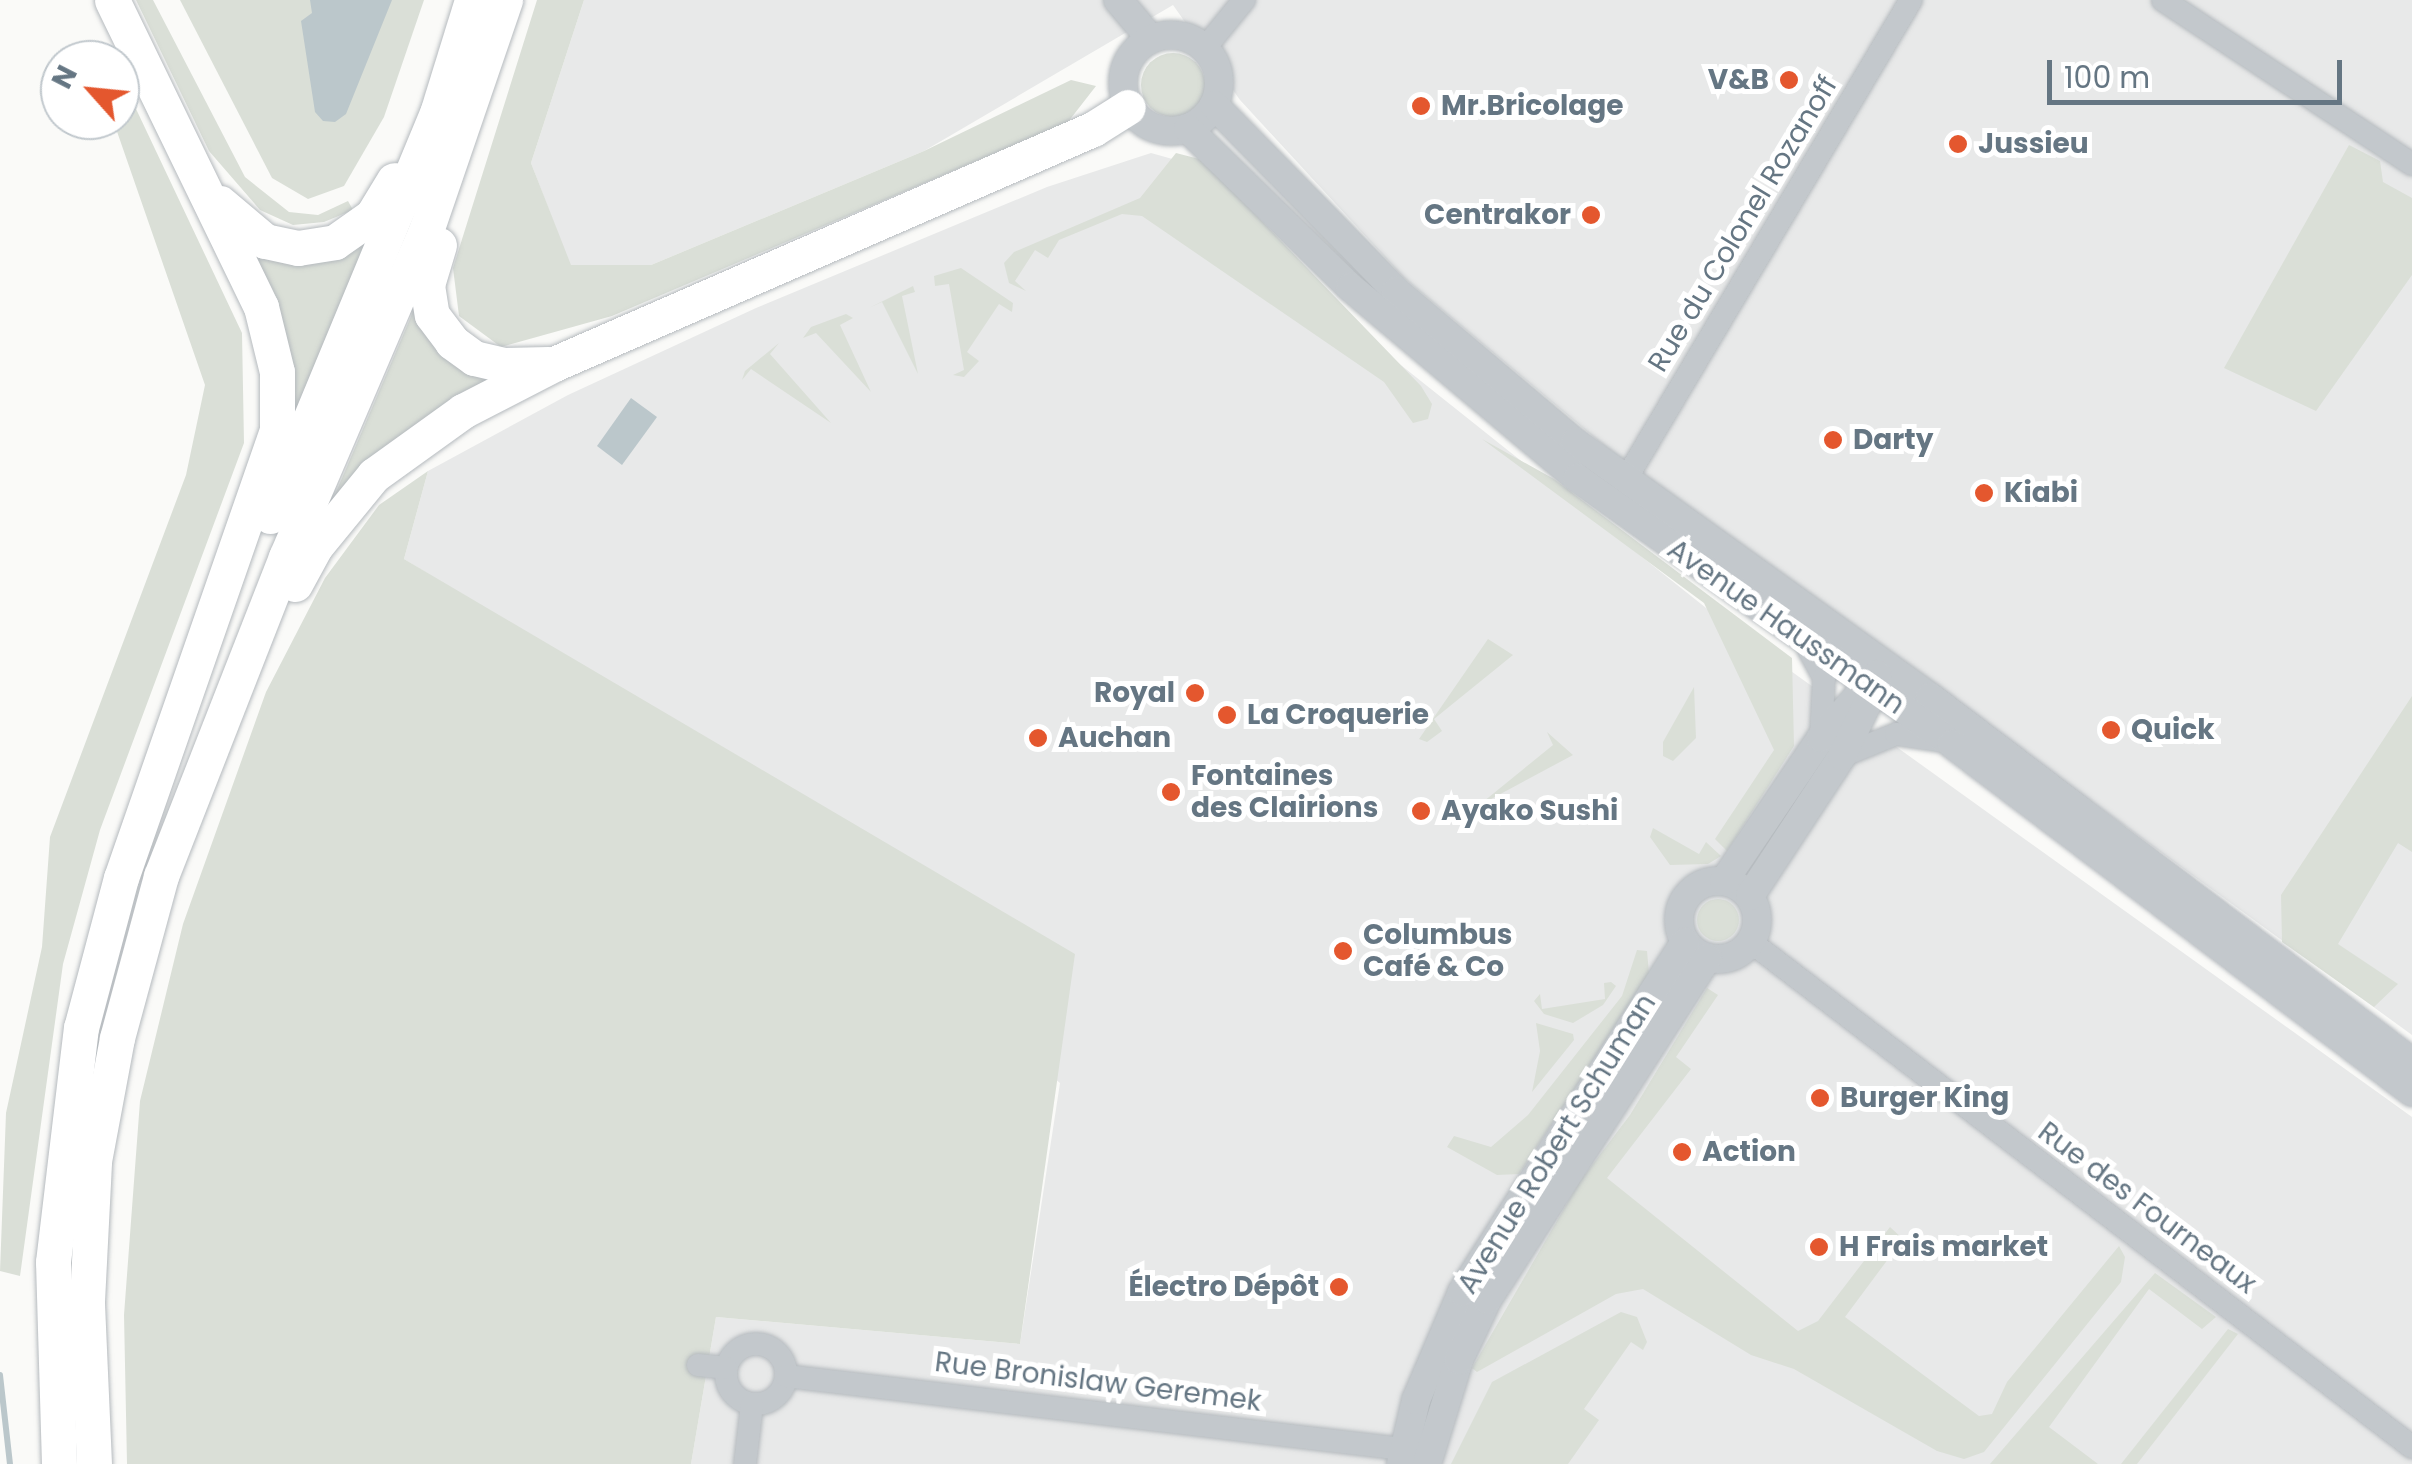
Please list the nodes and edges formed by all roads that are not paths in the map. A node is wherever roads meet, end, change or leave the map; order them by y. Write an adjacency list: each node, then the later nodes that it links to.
1 (112, 0): 16 (main road)
2 (456, 0): 16 (main road)
3 (472, 0): 24 (main road)
4 (506, 0): 21 (main road)
5 (518, 0): 17 (main road)
6 (1118, 0): 10 (street)
7 (1244, 0): 11 (street)
8 (1912, 0): 18 (street, Rue du Colonel Rozanoff)
9 (2163, 0): 15 (street)
10 (1151, 38): 11 (street); 13 (street)
11 (1206, 48): 12 (street)
12 (1214, 105): 14 (street); 18 (street, Avenue Haussmann)
13 (1128, 107): 14 (street); 17 (main road)
14 (1188, 129): 19 (street, Avenue Haussmann)
15 (2412, 164)
16 (206, 187): 24 (main road)
17 (554, 364): 21 (main road)
18 (1626, 479): 20 (street, Avenue Haussmann)
19 (1802, 638): 20 (street, Avenue Haussmann); 23 (street)
20 (1876, 680): 22 (street, Avenue Haussmann); 23 (street); 29 (street, Avenue Haussmann)
21 (224, 711): 38 (main road)
22 (1952, 744): 23 (street); 30 (street, Avenue Haussmann)
23 (1831, 747): 25 (street); 26 (street)
24 (166, 756): 37 (main road)
25 (1724, 880): 26 (street); 28 (street)
26 (1750, 896): 27 (street)
27 (1751, 942): 28 (street); 35 (street, Rue des Fourneaux)
28 (1696, 950): 36 (street, Avenue Robert Schuman)
29 (2412, 1062)
30 (2412, 1092)
31 (698, 1365): 32 (street)
32 (726, 1368): 33 (street); 34 (street)
33 (786, 1376): 34 (street); 36 (street, Rue Bronislaw Geremek)
34 (752, 1404): 39 (street)
35 (2412, 1447)
36 (1410, 1459)
37 (59, 1464)
38 (94, 1464)
39 (745, 1464)

